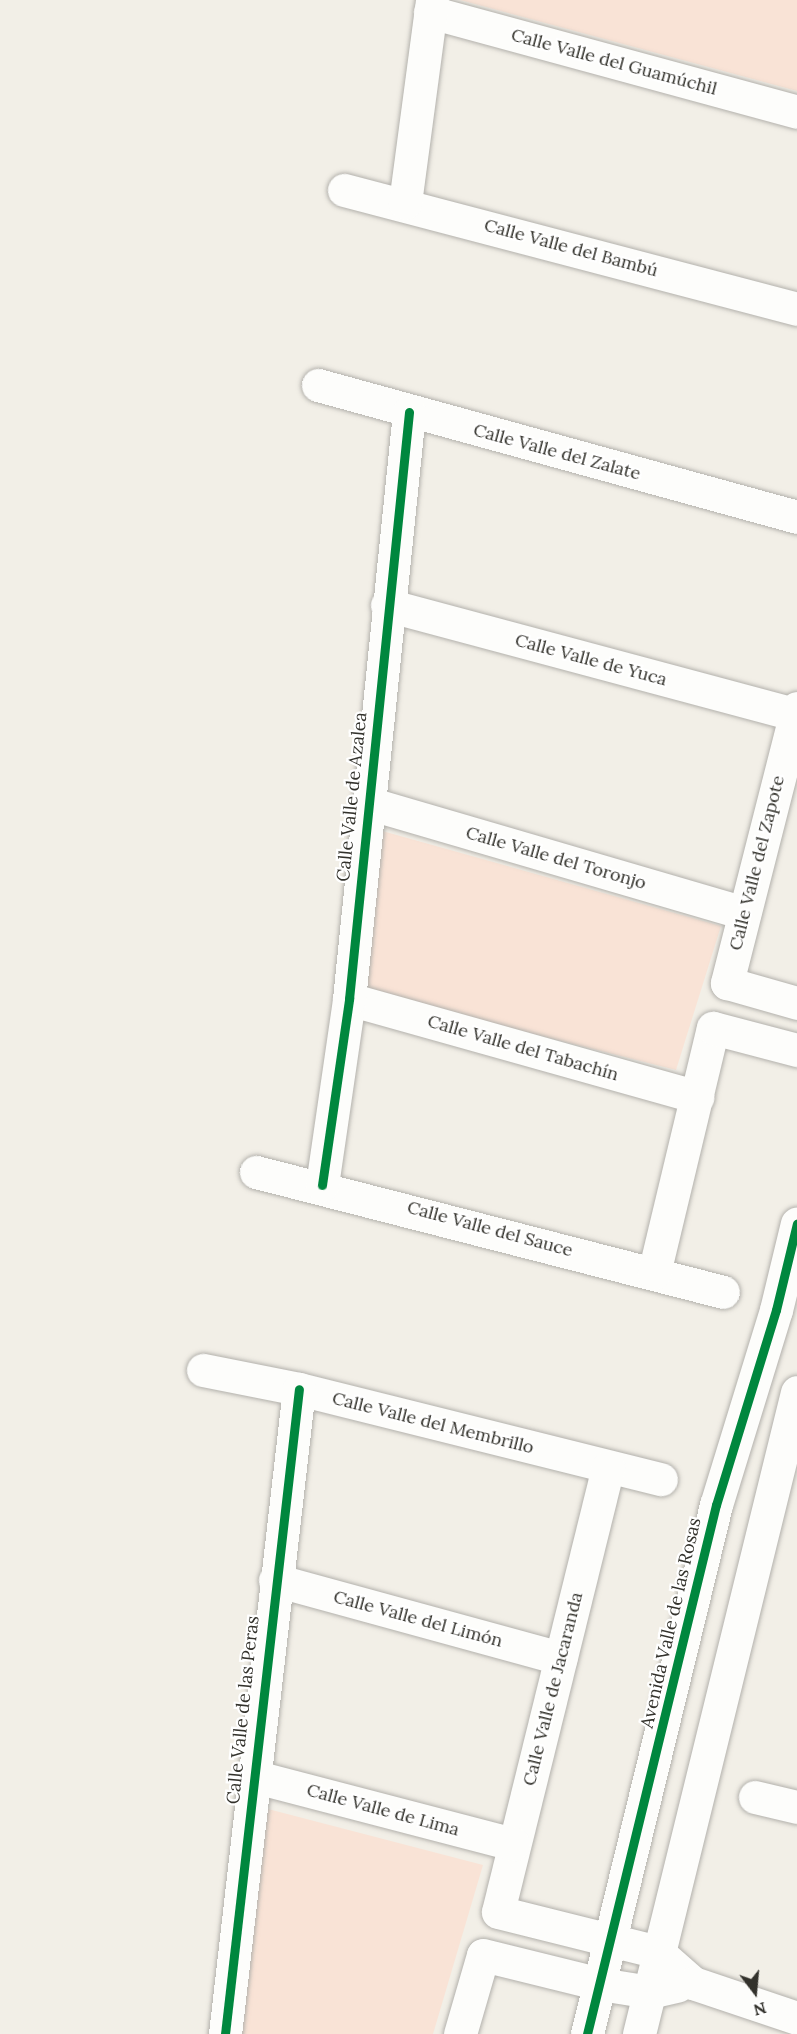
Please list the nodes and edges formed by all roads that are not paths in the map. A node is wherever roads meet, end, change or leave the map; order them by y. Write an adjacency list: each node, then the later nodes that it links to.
1 (431, 6): 2 (street, Calle Valle del Guamúchil); 4 (street)
2 (797, 112)
3 (344, 190): 4 (street, Calle Valle del Bambú)
4 (405, 203): 5 (street, Calle Valle del Bambú)
5 (797, 309)
6 (318, 385): 7 (street, Calle Valle del Zalate)
7 (409, 412): 8 (street, Calle Valle del Zalate); 9 (street, Calle Valle de Azalea)
8 (797, 517)
9 (387, 605): 10 (street, Calle Valle de Yuca); 11 (street, Calle Valle de Azalea)
10 (796, 711): 12 (street, Calle Valle del Zapote)
11 (368, 803): 12 (street, Calle Valle del Toronjo); 13 (street, Calle Valle de Azalea)
12 (744, 913): 14 (street, Calle Valle del Zapote)
13 (349, 999): 16 (street, Calle Valle del Tabachín); 18 (street, Calle Valle de Azalea)
14 (797, 1003)
15 (797, 1050): 16 (street)
16 (698, 1097): 20 (street)
17 (256, 1172): 18 (street, Calle Valle del Sauce)
18 (321, 1185): 20 (street, Calle Valle del Sauce)
19 (797, 1223): 22 (street, Avenida Valle de las Rosas)
20 (654, 1273): 21 (street, Calle Valle del Sauce)
21 (723, 1292)
22 (786, 1314): 34 (street, Avenida Valle de las Rosas)
23 (203, 1371): 24 (street, Calle Valle del Membrillo)
24 (299, 1389): 26 (street, Calle Valle del Membrillo); 28 (street, Calle Valle de las Peras)
25 (797, 1392): 35 (street)
26 (608, 1467): 27 (street, Calle Valle del Membrillo); 29 (street, Calle Valle de Jacaranda)
27 (661, 1479)
28 (275, 1580): 29 (street, Calle Valle del Limón); 30 (street, Calle Valle de las Peras)
29 (561, 1658): 33 (street, Calle Valle de Jacaranda)
30 (252, 1776): 33 (street, Calle Valle de Lima); 40 (street, Calle Valle de las Peras)
31 (755, 1797): 32 (street)
32 (797, 1807)
33 (513, 1844): 34 (street, Calle Valle de Jacaranda)
34 (613, 1940): 35 (street); 37 (street, Avenida Valle de las Rosas)
35 (658, 1952): 36 (street); 38 (street)
36 (693, 1983): 38 (street); 39 (street)
37 (600, 1984): 38 (street); 41 (street); 42 (street, Avenida Valle de las Rosas)
38 (650, 1992): 43 (street)
39 (797, 2018)
40 (225, 2034)
41 (460, 2034)
42 (587, 2034)
43 (639, 2034)

